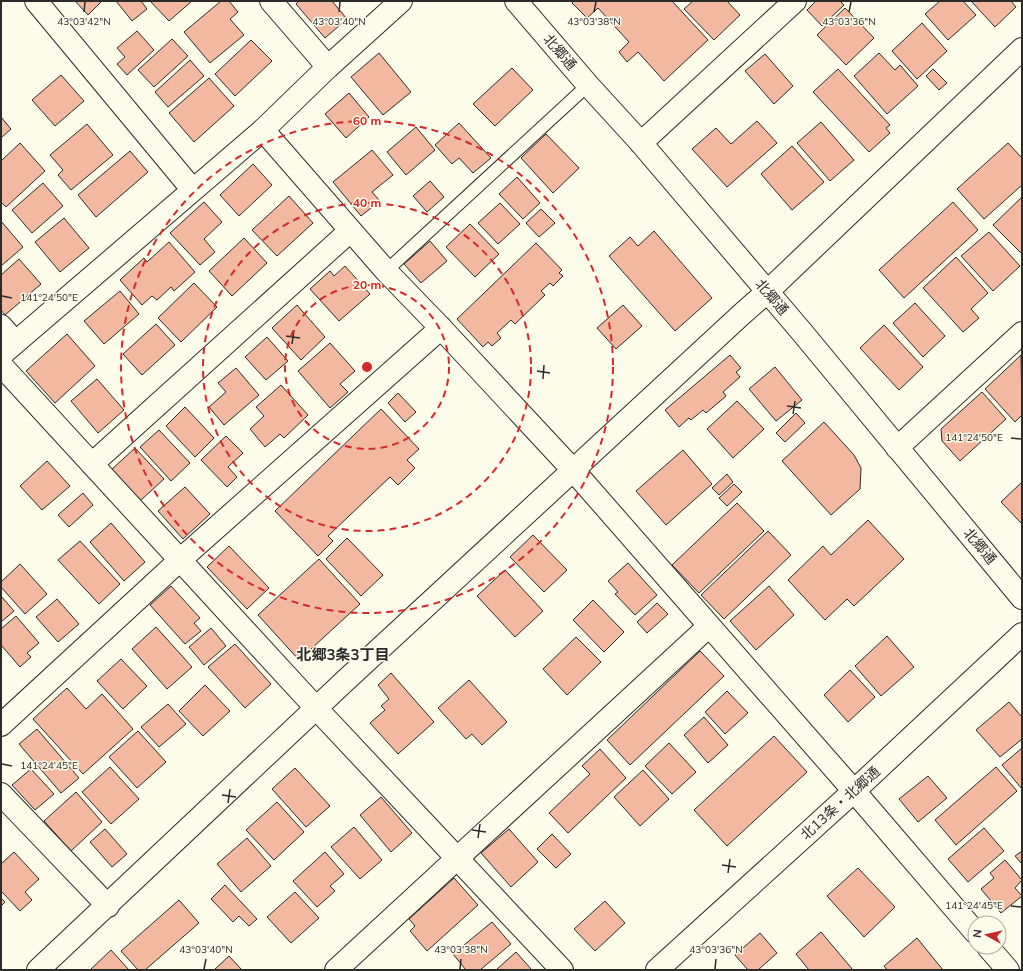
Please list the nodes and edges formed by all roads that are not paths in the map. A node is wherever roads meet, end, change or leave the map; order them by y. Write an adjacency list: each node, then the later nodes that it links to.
1 (36, 1): 11 (street)
2 (271, 1): 7 (street)
3 (401, 1): 7 (street)
4 (516, 1): 8 (street, 北郷通)
5 (795, 1): 10 (street)
6 (1022, 49): 14 (street)
7 (328, 67): 9 (street)
8 (588, 85): 10 (street, 北郷通); 13 (lane)
9 (263, 130): 11 (street); 12 (street)
10 (641, 143): 14 (street, 北郷通)
11 (192, 189): 17 (street)
12 (350, 231): 13 (street); 20 (street)
13 (386, 270): 15 (street)
14 (767, 292): 19 (street, 北郷通); 21 (street)
15 (441, 328): 21 (street); 22 (street)
16 (1022, 333): 19 (street)
17 (6, 341)
18 (1, 366): 20 (street)
19 (897, 448): 23 (street, 北郷通)
20 (92, 464): 22 (street)
21 (573, 470): 24 (street); 26 (street)
22 (180, 560): 26 (street); 27 (street)
23 (1022, 598)
24 (708, 626): 28 (street); 30 (street)
25 (1022, 634): 28 (street, 北13条・北郷通)
26 (316, 708): 30 (street); 31 (street)
27 (1, 725)
28 (854, 791): 32 (street); 37 (street, 北13条・北郷通)
29 (1, 794): 31 (street)
30 (457, 859): 35 (street); 36 (street)
31 (108, 906): 34 (street)
32 (967, 923)
33 (995, 955): 38 (street)
34 (38, 970)
35 (336, 970)
36 (562, 970)
37 (657, 970)
38 (1008, 970)

